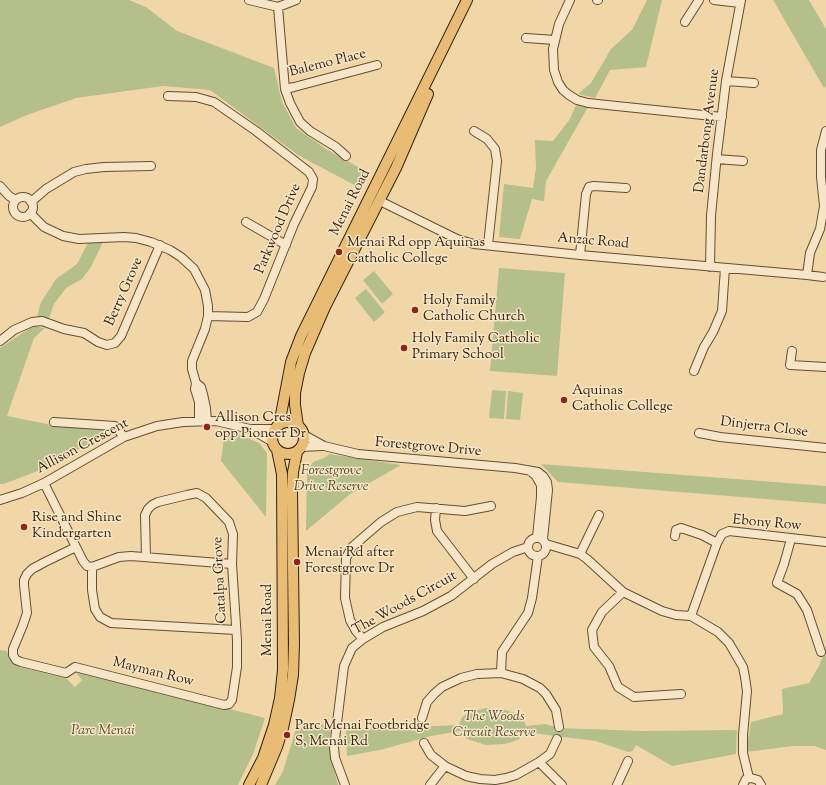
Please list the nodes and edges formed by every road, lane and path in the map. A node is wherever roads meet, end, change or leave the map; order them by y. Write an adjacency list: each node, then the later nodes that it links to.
1 (249, 0): 9 (street)
2 (296, 0): 9 (street)
3 (467, 0): 27 (main road, Menai Road)
4 (473, 0): 29 (main road, Menai Road)
5 (570, 0): 12 (street)
6 (699, 0): 10 (street)
7 (714, 0): 8 (street)
8 (740, 2): 14 (street, Dandarbong Avenue)
9 (278, 7): 16 (street)
10 (685, 22)
11 (526, 38): 12 (street)
12 (555, 40): 18 (street)
13 (377, 65): 16 (street, Balemo Place)
14 (726, 81): 15 (street); 18 (street, Dandarbong Avenue)
15 (754, 83)
16 (285, 88): 21 (street)
17 (168, 96): 34 (street, Parkwood Drive)
18 (722, 117): 22 (street, Dandarbong Avenue)
19 (474, 131): 35 (street)
20 (826, 131): 39 (street)
21 (346, 156)
22 (717, 159): 23 (street); 37 (street, Dandarbong Avenue)
23 (743, 161)
24 (151, 166): 30 (street)
25 (0, 186): 28 (street)
26 (626, 188): 36 (street)
27 (370, 196): 29 (main road, Anzac Road); 49 (main road, Menai Road)
28 (16, 200): 30 (street); 31 (street)
29 (380, 201): 35 (street, Anzac Road); 48 (main road, Menai Road)
30 (31, 202): 31 (street)
31 (30, 213): 33 (street)
32 (246, 222): 34 (street)
33 (160, 245): 41 (street); 42 (street, Berry Grove)
34 (286, 245): 41 (street, Parkwood Drive)
35 (488, 245): 36 (street, Anzac Road)
36 (580, 255): 37 (street, Anzac Road)
37 (710, 267): 38 (street, Anzac Road)
38 (725, 268): 39 (street, Anzac Road); 45 (street)
39 (808, 275): 40 (street, Anzac Road)
40 (825, 278)
41 (208, 316): 46 (street)
42 (0, 341)
43 (792, 351): 44 (street)
44 (826, 367)
45 (694, 370)
46 (203, 420): 50 (street, Allison Crescent); 53 (street, Allison Crescent)
47 (54, 422): 53 (street)
48 (298, 426): 49 (main road); 52 (main road)
49 (277, 427): 50 (street); 54 (main road)
50 (250, 429): 54 (street)
51 (699, 433): 56 (street, Dinjerra Close)
52 (304, 436): 55 (street); 57 (main road)
53 (124, 437): 58 (street, Allison Crescent)
54 (275, 446): 57 (main road); 92 (main road, Menai Road)
55 (324, 446): 57 (street); 65 (street, Forestgrove Drive)
56 (826, 448)
57 (299, 450): 93 (main road, Menai Road)
58 (44, 483): 59 (street, Allison Crescent); 68 (street)
59 (0, 500)
60 (491, 506): 61 (street)
61 (436, 508): 75 (street); 79 (street)
62 (599, 515): 70 (street)
63 (675, 536): 67 (street)
64 (791, 539): 66 (street, Ebony Row); 67 (street, Ebony Row); 80 (street)
65 (542, 540): 69 (street); 70 (street); 71 (street)
66 (826, 542)
67 (717, 543): 77 (street, Ebony Row)
68 (76, 547): 74 (street); 83 (street, Mayman Row)
69 (528, 547): 71 (street); 75 (street, The Woods Circuit)
70 (580, 554): 76 (street)
71 (538, 556): 81 (street)
72 (146, 557): 73 (street); 73 (street, Catalpa Grove); 74 (street)
73 (232, 564): 78 (street, Catalpa Grove)
74 (92, 567): 78 (street)
75 (474, 579): 79 (street, The Woods Circuit)
76 (623, 592): 77 (street); 82 (street)
77 (691, 616): 91 (street)
78 (236, 630): 83 (street, Catalpa Grove)
79 (363, 639): 94 (street, The Woods Circuit)
80 (821, 652)
81 (502, 673): 84 (street); 85 (street)
82 (681, 694)
83 (224, 705)
84 (422, 718)
85 (559, 727)
86 (557, 739): 89 (street)
87 (424, 743): 90 (street)
88 (628, 761): 97 (street)
89 (540, 762): 90 (street); 96 (street)
90 (445, 766): 95 (street)
91 (749, 778): 98 (street); 99 (street)
92 (250, 785)
93 (261, 785)
94 (345, 785)
95 (430, 785)
96 (562, 785)
97 (617, 785)
98 (743, 785)
99 (761, 785)

